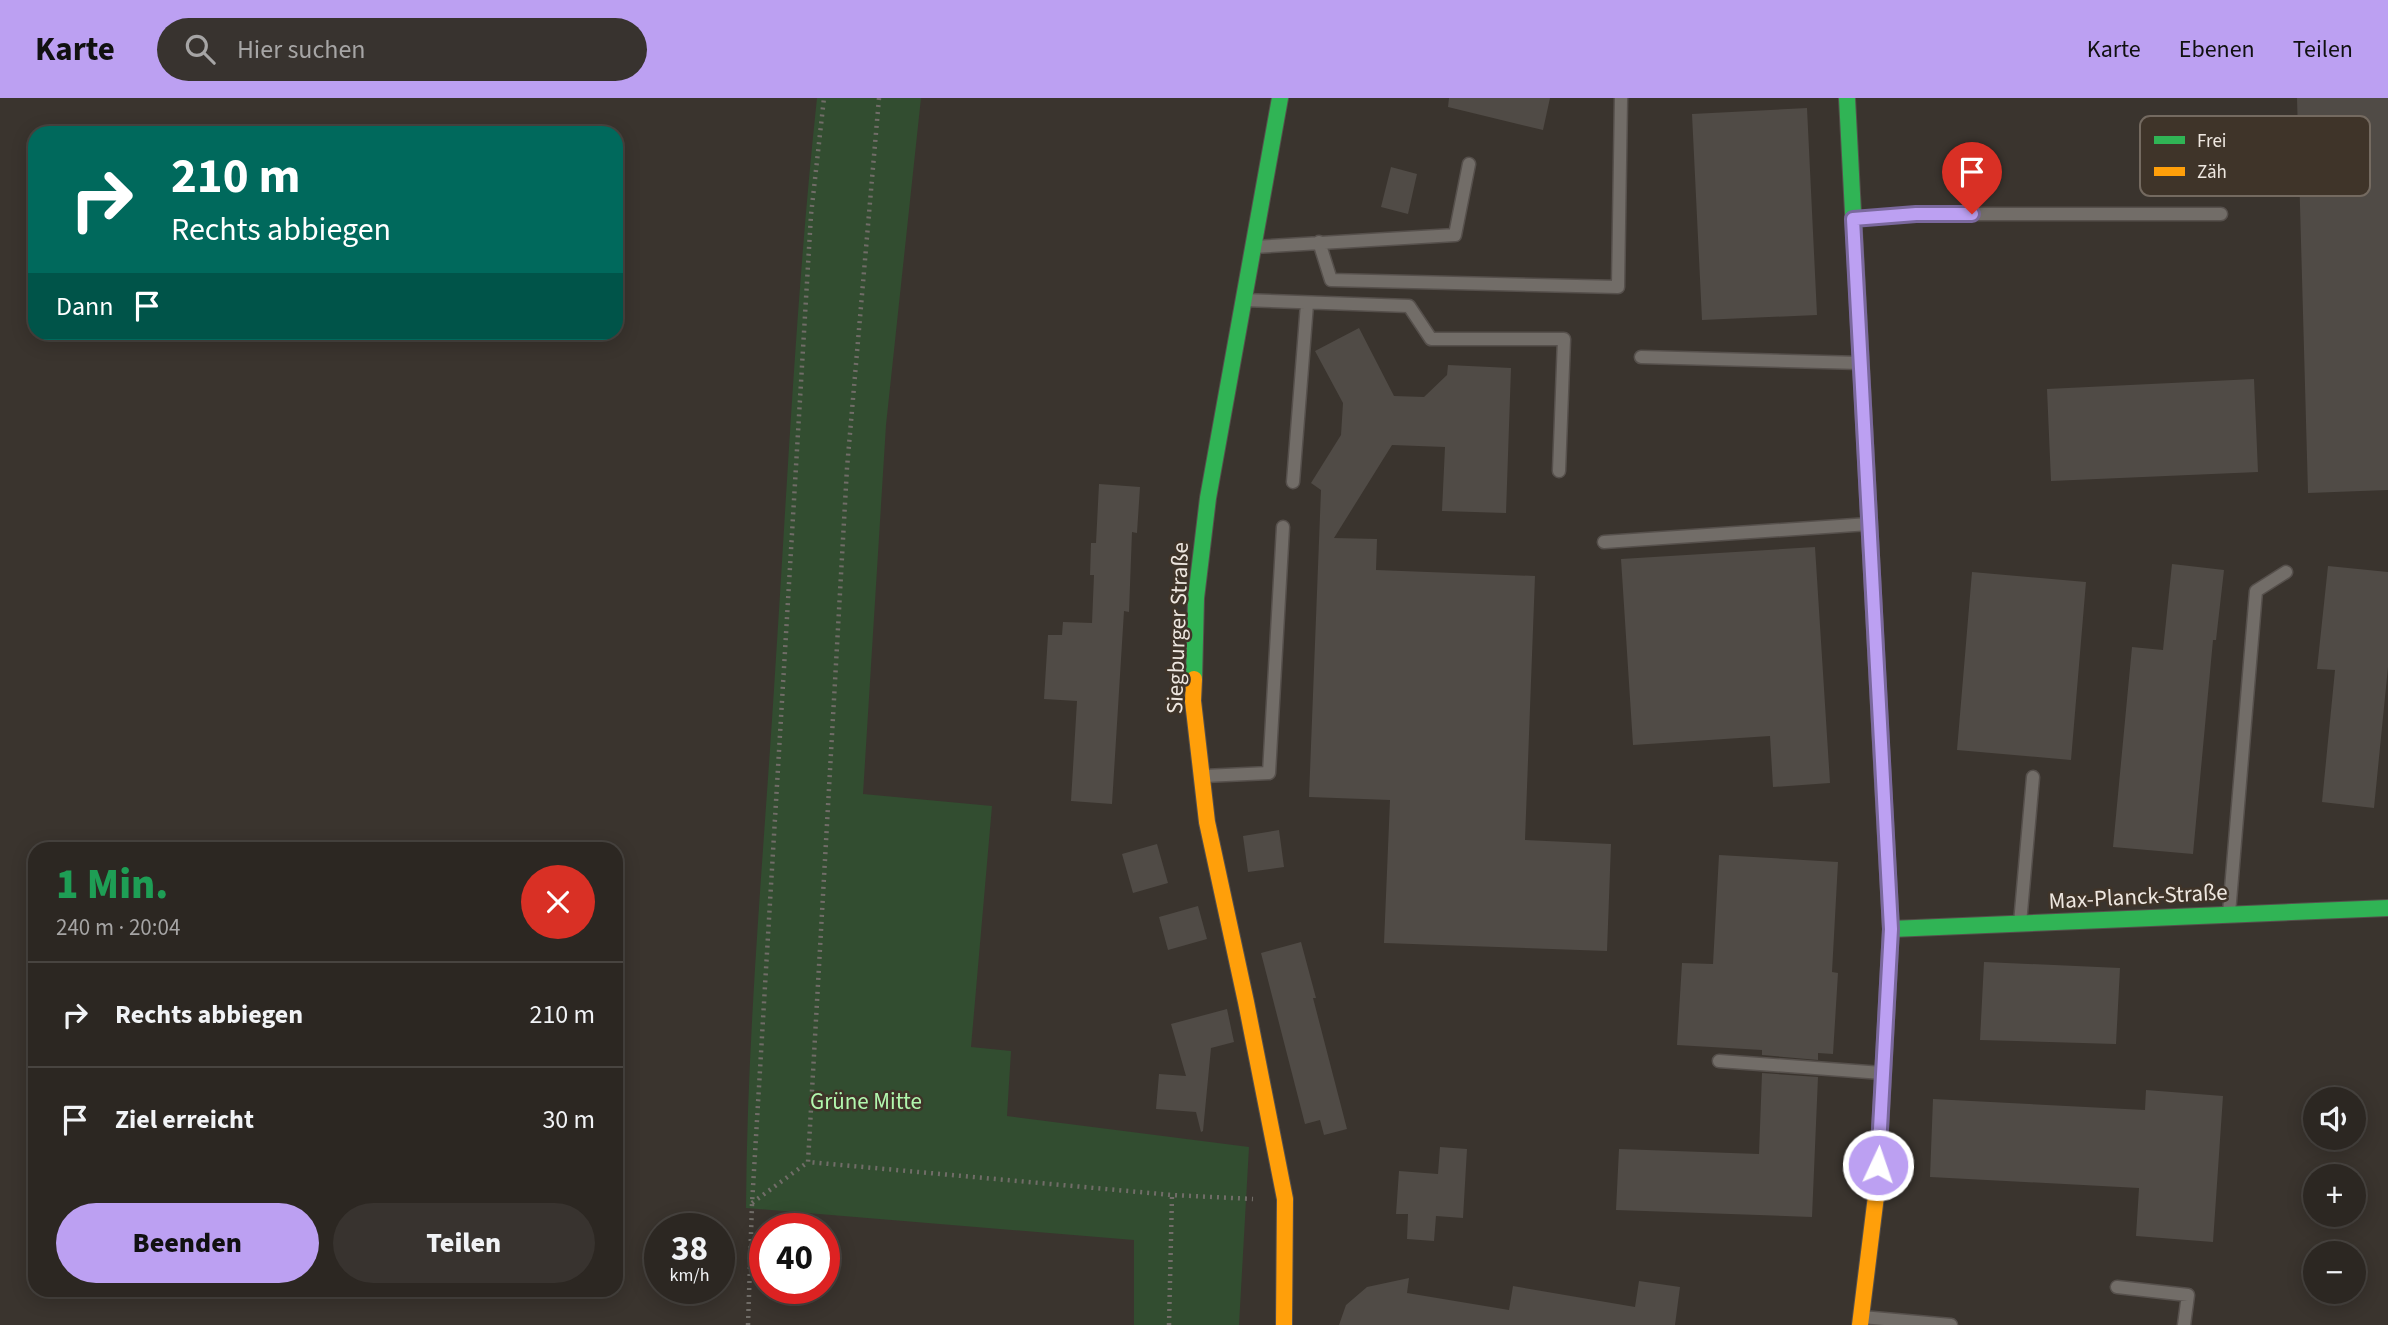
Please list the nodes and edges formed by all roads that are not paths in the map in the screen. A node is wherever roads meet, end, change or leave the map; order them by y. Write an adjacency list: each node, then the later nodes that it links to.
1 (1280, 98): 8 (street, Siegburger Straße)
2 (1621, 98): 7 (lane)
3 (1847, 98): 6 (street)
4 (1469, 164): 7 (lane)
5 (2221, 214): 6 (lane)
6 (1853, 219): 12 (street)
7 (1319, 242): 8 (lane)
8 (1254, 247): 9 (street, Siegburger Straße)
9 (1243, 300): 10 (lane); 19 (street, Siegburger Straße)
10 (1307, 304): 13 (lane); 14 (lane)
11 (1641, 357): 12 (lane)
12 (1860, 363): 15 (street)
13 (1559, 471)
14 (1293, 482)
15 (1869, 524): 17 (lane); 24 (street)
16 (1283, 527): 19 (lane)
17 (1604, 542)
18 (2286, 572): 22 (lane)
19 (1201, 776): 30 (street, Siegburger Straße)
20 (2033, 777): 23 (lane)
21 (2388, 908): 22 (street, Max-Planck-Straße)
22 (2229, 913): 23 (street, Max-Planck-Straße)
23 (2019, 925): 24 (street, Max-Planck-Straße)
24 (1891, 929): 26 (street)
25 (1719, 1061): 26 (lane)
26 (1883, 1073): 28 (street)
27 (2117, 1287): 32 (lane)
28 (1861, 1321): 29 (lane)
29 (1913, 1324): 31 (lane)
30 (1284, 1325)
31 (1951, 1325)
32 (2184, 1325)

